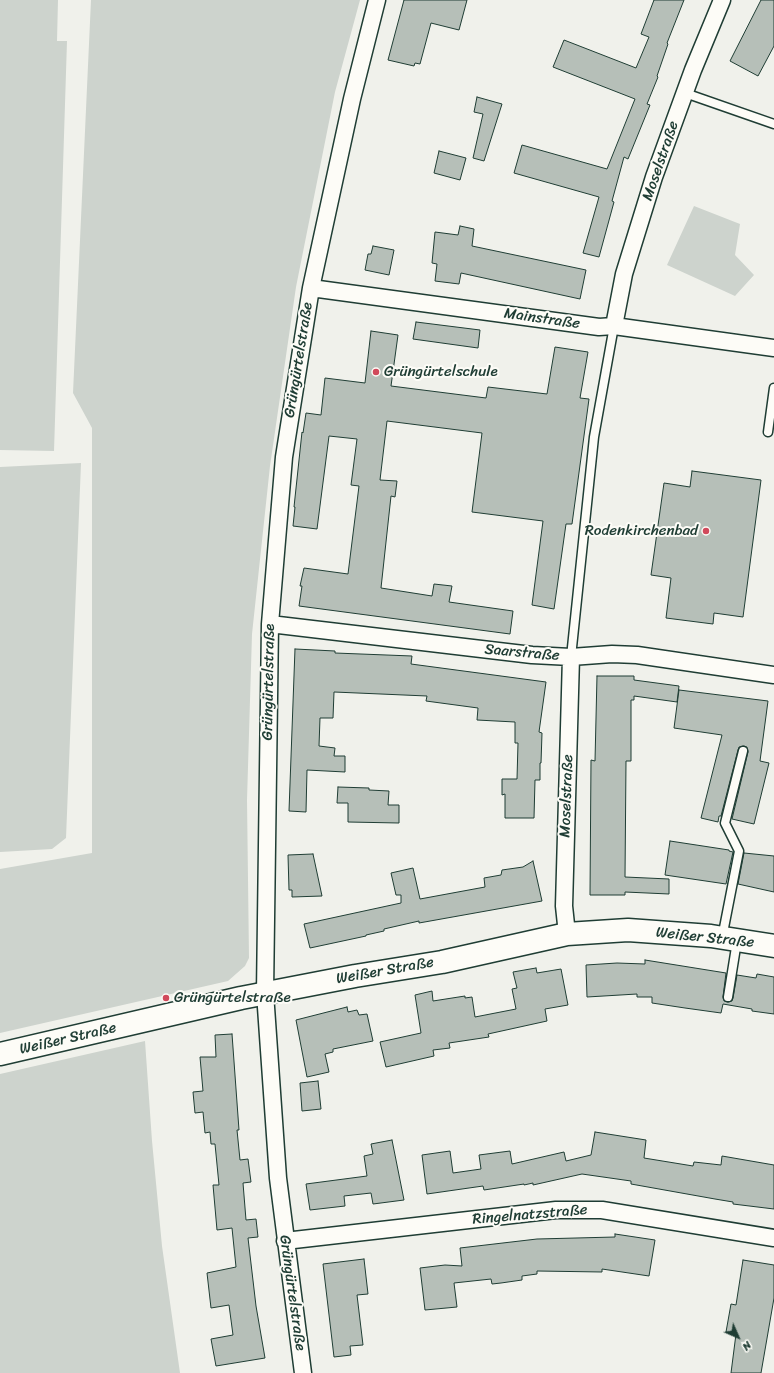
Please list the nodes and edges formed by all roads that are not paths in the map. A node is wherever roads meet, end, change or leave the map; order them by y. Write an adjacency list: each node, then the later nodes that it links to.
1 (378, 0): 5 (street, Grüngürtelstraße)
2 (722, 0): 3 (street, Moselstraße)
3 (685, 93): 4 (lane); 6 (street, Moselstraße)
4 (774, 124)
5 (311, 288): 6 (street, Mainstraße); 10 (street, Grüngürtelstraße)
6 (614, 326): 7 (street, Mainstraße); 11 (lane)
7 (774, 348)
8 (774, 388): 9 (lane)
9 (768, 432)
10 (270, 624): 11 (street, Saarstraße); 17 (street, Grüngürtelstraße)
11 (571, 657): 12 (street, Saarstraße); 14 (street, Moselstraße)
12 (774, 675)
13 (743, 751): 15 (lane)
14 (567, 934): 15 (street, Weißer Straße); 17 (street, Weißer Straße)
15 (730, 939): 16 (street, Weißer Straße); 18 (lane)
16 (774, 946)
17 (265, 993): 19 (street, Weißer Straße); 21 (street, Grüngürtelstraße)
18 (728, 997)
19 (0, 1054)
20 (774, 1238): 21 (street, Ringelnatzstraße)
21 (285, 1241): 22 (street, Grüngürtelstraße)
22 (303, 1373)

